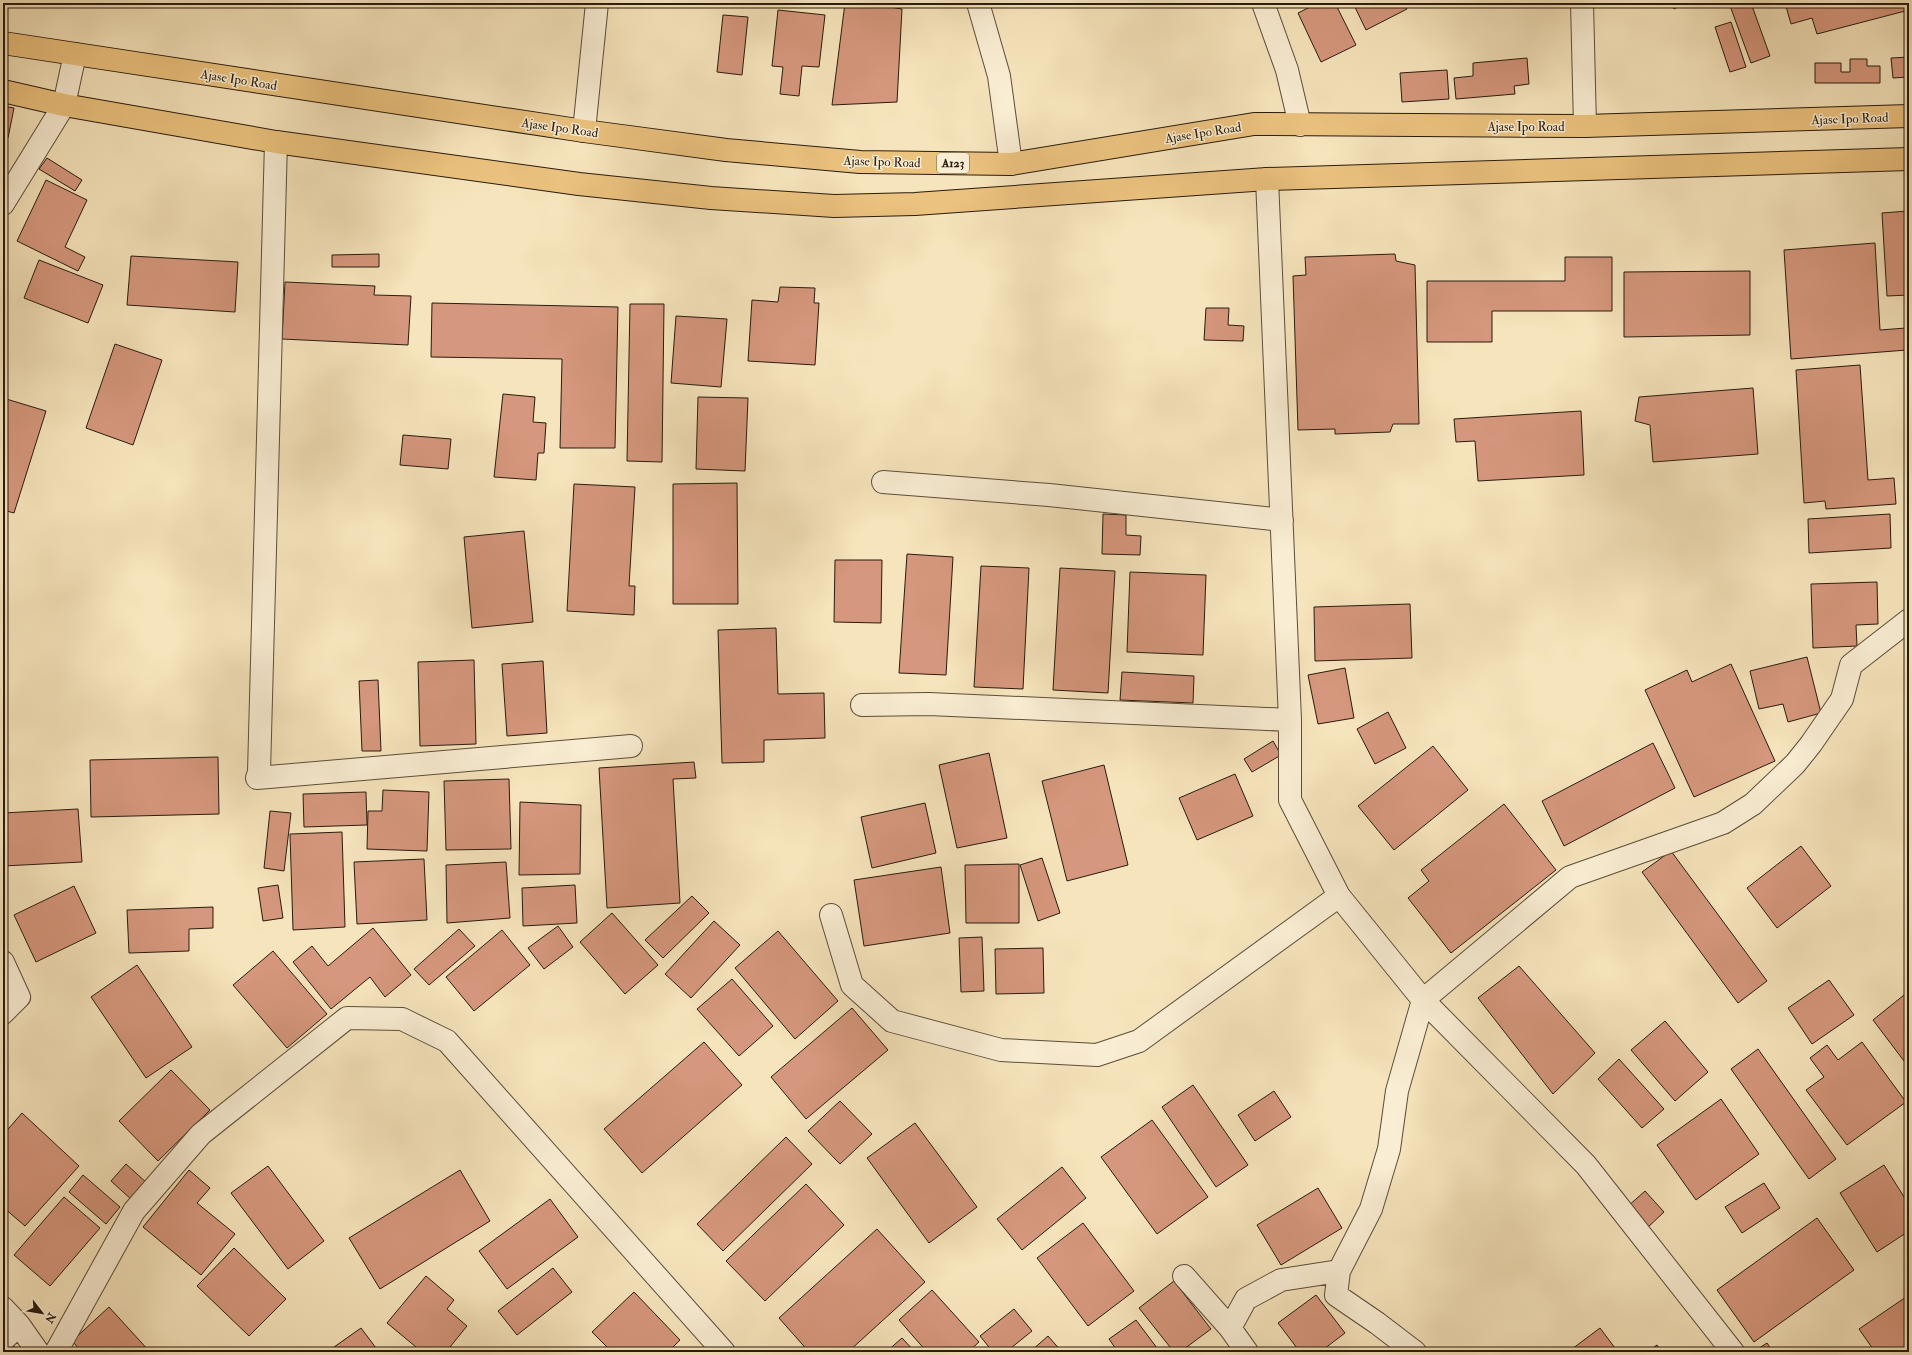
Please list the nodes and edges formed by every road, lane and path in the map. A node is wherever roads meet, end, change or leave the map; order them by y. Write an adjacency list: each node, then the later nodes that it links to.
1 (597, 3): 12 (street)
2 (978, 3): 15 (street)
3 (1263, 3): 10 (street)
4 (1582, 3): 11 (street)
5 (3, 43): 6 (highway, Ajase Ipo Road / A123)
6 (75, 54): 8 (street); 12 (highway, Ajase Ipo Road / A123)
7 (3, 91): 8 (highway)
8 (64, 105): 13 (highway); 17 (street)
9 (1909, 116): 11 (highway, Ajase Ipo Road / A123)
10 (1300, 125): 11 (highway, Ajase Ipo Road / A123); 15 (highway, Ajase Ipo Road / A123)
11 (1585, 126)
12 (584, 131): 15 (highway, Ajase Ipo Road / A123)
13 (276, 142): 16 (highway); 23 (street)
14 (1909, 158): 16 (highway)
15 (1012, 164)
16 (1266, 179): 19 (street)
17 (3, 204)
18 (883, 482): 19 (street)
19 (1282, 520): 22 (street)
20 (1909, 620): 27 (street)
21 (862, 705): 22 (street)
22 (1290, 720): 24 (street)
23 (632, 746)
24 (1339, 896): 25 (street); 27 (street)
25 (831, 915)
26 (3, 962): 28 (street)
27 (1423, 1000): 29 (street); 40 (street)
28 (3, 1013)
29 (1339, 1271): 33 (street); 39 (street)
30 (1184, 1276): 33 (street)
31 (3, 1308): 32 (street)
32 (19, 1325): 34 (street); 35 (street)
33 (1230, 1328): 38 (street)
34 (3, 1340)
35 (38, 1352)
36 (56, 1352): 37 (street)
37 (724, 1352)
38 (1248, 1352)
39 (1415, 1352)
40 (1733, 1352)

